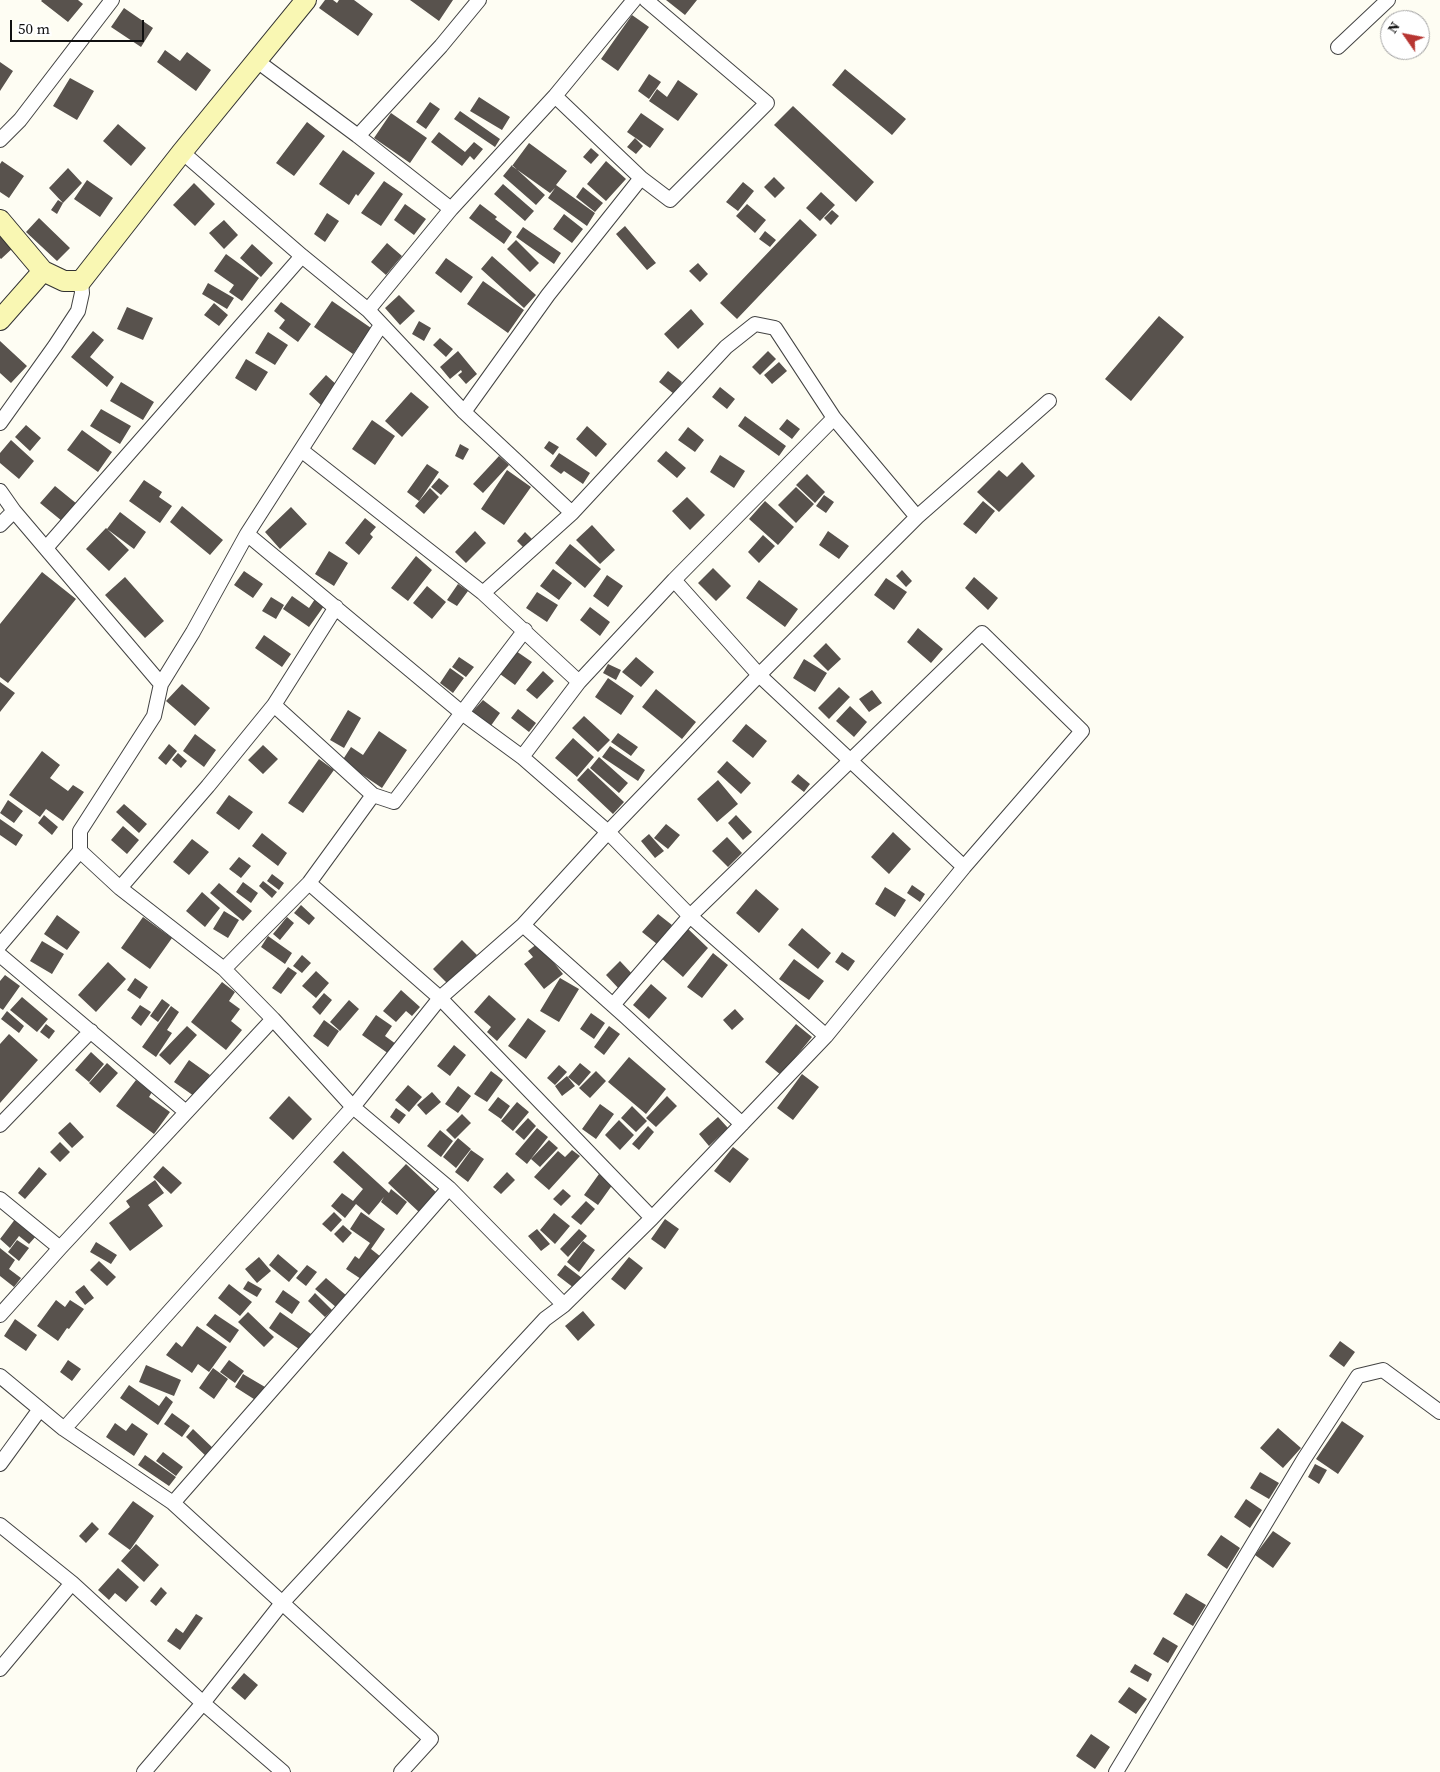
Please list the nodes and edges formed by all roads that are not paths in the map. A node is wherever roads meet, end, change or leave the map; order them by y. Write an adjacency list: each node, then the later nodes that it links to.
1 (112, 0): 11 (street)
2 (306, 0): 8 (street)
3 (478, 0): 10 (street)
4 (634, 0): 9 (street)
5 (646, 0): 13 (street)
6 (1388, 0): 7 (street)
7 (1338, 48)
8 (257, 61): 10 (street); 12 (street)
9 (555, 96): 13 (street); 14 (street)
10 (358, 136): 14 (street)
11 (0, 140)
12 (182, 152): 16 (street); 18 (street)
13 (641, 178): 23 (street)
14 (451, 209): 19 (street)
15 (0, 220): 17 (street)
16 (302, 256): 19 (street); 33 (street)
17 (43, 271): 18 (street); 20 (street)
18 (80, 280): 25 (street)
19 (368, 310): 21 (street)
20 (0, 320)
21 (381, 325): 23 (street); 26 (street)
22 (1049, 401): 30 (street)
23 (464, 412): 29 (street)
24 (834, 418): 29 (street); 30 (street); 34 (street)
25 (0, 422)
26 (301, 450): 32 (street); 35 (street)
27 (0, 491): 28 (street)
28 (14, 511): 31 (street); 33 (street)
29 (572, 513): 35 (street)
30 (917, 517): 38 (street)
31 (0, 525)
32 (246, 534): 36 (street); 40 (street)
33 (46, 548): 40 (street)
34 (674, 580): 38 (street); 39 (street)
35 (483, 592): 37 (street)
36 (336, 607): 41 (street); 42 (street)
37 (525, 630): 39 (street); 42 (street)
38 (759, 675): 44 (street); 46 (street)
39 (579, 682): 43 (street)
40 (161, 684): 47 (street)
41 (274, 705): 45 (street); 50 (street)
42 (462, 713): 43 (street); 45 (street)
43 (522, 757): 46 (street)
44 (851, 761): 48 (street); 48 (street); 51 (street)
45 (373, 795): 49 (street)
46 (608, 832): 51 (street); 52 (street)
47 (80, 851): 50 (street); 53 (street)
48 (964, 867): 60 (street)
49 (309, 883): 55 (street); 56 (street)
50 (120, 888): 55 (street)
51 (690, 916): 57 (street); 60 (street)
52 (523, 925): 56 (street); 57 (street)
53 (0, 945)
54 (0, 955): 59 (street)
55 (224, 969): 58 (street)
56 (440, 998): 61 (street); 67 (street)
57 (613, 1005): 63 (street)
58 (273, 1019): 61 (street); 62 (street)
59 (91, 1031): 62 (street); 64 (street)
60 (826, 1036): 63 (street)
61 (353, 1107): 65 (street); 74 (street)
62 (186, 1112): 68 (street)
63 (742, 1124): 67 (street)
64 (0, 1125)
65 (449, 1188): 69 (street); 76 (street)
66 (0, 1199): 68 (street)
67 (652, 1218): 69 (street)
68 (60, 1248): 70 (street)
69 (564, 1305): 79 (street)
70 (0, 1315)
71 (0, 1376): 72 (street)
72 (40, 1409): 74 (street); 75 (street)
73 (1440, 1412): 85 (street)
74 (64, 1428): 76 (street)
75 (0, 1464)
76 (173, 1503): 79 (street)
77 (0, 1525): 78 (street)
78 (72, 1582): 80 (street); 81 (street)
79 (282, 1603): 81 (street); 84 (street)
80 (0, 1669)
81 (203, 1703): 82 (street); 83 (street)
82 (144, 1772)
83 (283, 1772)
84 (401, 1772)
85 (1116, 1772)

